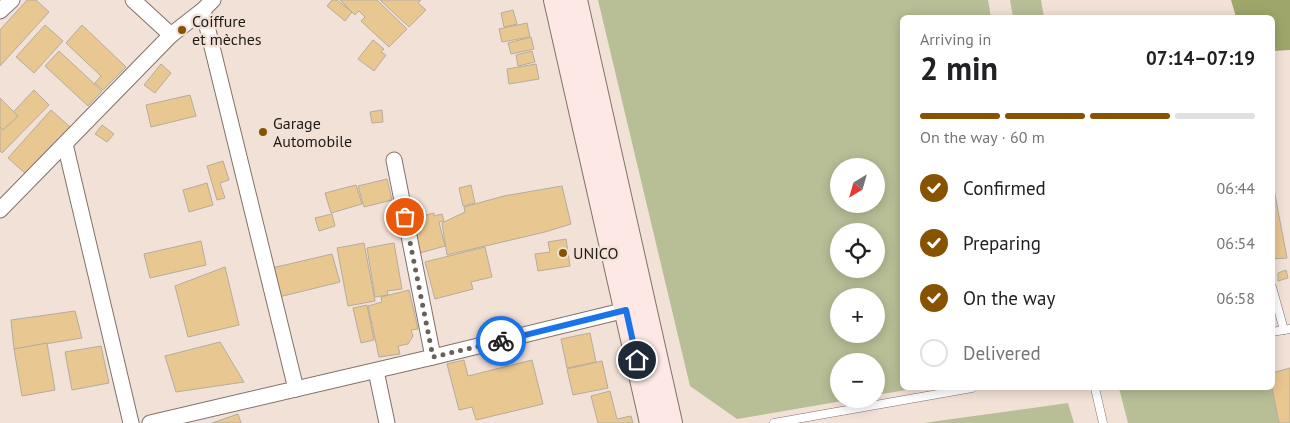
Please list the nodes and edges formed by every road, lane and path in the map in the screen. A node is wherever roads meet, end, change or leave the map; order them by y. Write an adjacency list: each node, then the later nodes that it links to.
1 (12, 0): 6 (street)
2 (133, 0): 7 (street)
3 (555, 0): 12 (main road)
4 (576, 0): 23 (main road)
5 (208, 5): 7 (street); 16 (street)
6 (0, 12)
7 (171, 35): 8 (street)
8 (65, 144): 10 (street); 19 (street)
9 (394, 160): 14 (street)
10 (0, 210)
11 (1275, 295): 13 (lane)
12 (626, 310): 14 (street); 22 (main road)
13 (1287, 329)
14 (433, 357): 15 (street)
15 (376, 371): 16 (street); 21 (street)
16 (296, 389): 20 (street)
17 (961, 390): 24 (lane)
18 (1095, 390): 25 (lane)
19 (131, 423)
20 (150, 423)
21 (387, 423)
22 (650, 423)
23 (671, 423)
24 (774, 423)
25 (1103, 423)

